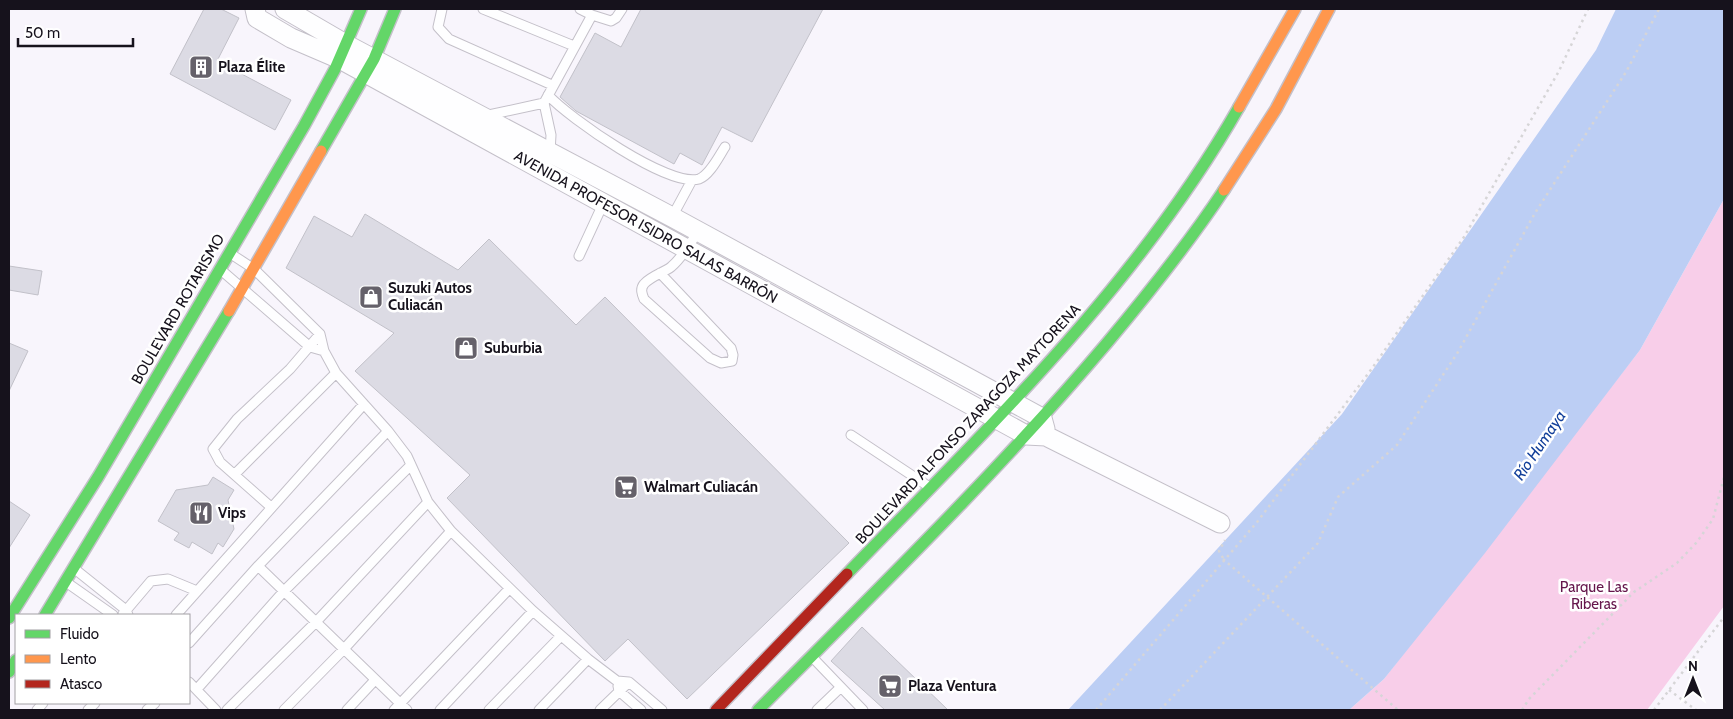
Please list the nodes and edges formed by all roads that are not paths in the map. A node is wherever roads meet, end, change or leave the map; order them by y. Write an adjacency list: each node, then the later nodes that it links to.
1 (255, 9): 14 (street, AVENIDA PROFESOR ISIDRO SALAS BARRÓN)
2 (285, 9): 14 (street, AVENIDA PROFESOR ISIDRO SALAS BARRÓN)
3 (361, 9): 14 (street, BOULEVARD ROTARISMO)
4 (395, 9): 16 (street, BOULEVARD ROTARISMO)
5 (442, 9): 17 (lane)
6 (483, 9): 12 (lane)
7 (580, 9): 11 (lane)
8 (622, 9): 11 (lane)
9 (1295, 9): 13 (street, BOULEVARD ALFONSO ZARAGOZA MAYTORENA)
10 (1329, 9): 15 (street)
11 (592, 14): 12 (lane)
12 (574, 46): 17 (lane)
13 (1284, 46): 15 (street); 37 (street, BOULEVARD ALFONSO ZARAGOZA MAYTORENA)
14 (344, 52): 16 (street, AVENIDA PROFESOR ISIDRO SALAS BARRÓN); 27 (street, BOULEVARD ROTARISMO)
15 (1305, 56): 40 (street)
16 (369, 66): 19 (street, AVENIDA PROFESOR ISIDRO SALAS BARRÓN); 23 (street, AVENIDA PROFESOR ISIDRO SALAS BARRÓN); 30 (street, BOULEVARD ROTARISMO)
17 (552, 85): 18 (lane)
18 (546, 99): 19 (lane); 21 (lane); 22 (lane)
19 (481, 117): 21 (street, AVENIDA PROFESOR ISIDRO SALAS BARRÓN)
20 (725, 147): 22 (lane)
21 (550, 153): 24 (street, AVENIDA PROFESOR ISIDRO SALAS BARRÓN)
22 (692, 180): 24 (lane)
23 (603, 204): 26 (street, AVENIDA PROFESOR ISIDRO SALAS BARRÓN); 28 (lane)
24 (672, 217): 25 (street, AVENIDA PROFESOR ISIDRO SALAS BARRÓN)
25 (698, 232): 26 (lane); 37 (street, AVENIDA PROFESOR ISIDRO SALAS BARRÓN)
26 (686, 248): 31 (lane); 39 (street, AVENIDA PROFESOR ISIDRO SALAS BARRÓN)
27 (229, 252): 29 (street, BOULEVARD ROTARISMO); 30 (lane)
28 (579, 256)
29 (220, 270): 32 (lane); 51 (street, BOULEVARD ROTARISMO)
30 (254, 270): 32 (street, BOULEVARD ROTARISMO); 33 (lane)
31 (660, 273): 31 (lane)
32 (242, 288): 34 (lane); 51 (street, BOULEVARD ROTARISMO)
33 (320, 334): 34 (lane); 35 (lane)
34 (310, 346): 35 (lane); 45 (lane)
35 (324, 351): 36 (lane)
36 (336, 374): 38 (lane); 45 (lane)
37 (1013, 402): 39 (street, BOULEVARD ALFONSO ZARAGOZA MAYTORENA); 40 (street, AVENIDA PROFESOR ISIDRO SALAS BARRÓN)
38 (364, 404): 41 (lane); 48 (lane)
39 (995, 418): 43 (street, AVENIDA PROFESOR ISIDRO SALAS BARRÓN); 46 (street, BOULEVARD ALFONSO ZARAGOZA MAYTORENA)
40 (1044, 427): 43 (street, AVENIDA PROFESOR ISIDRO SALAS BARRÓN); 49 (street, AVENIDA PROFESOR ISIDRO SALAS BARRÓN)
41 (388, 431): 44 (lane); 52 (lane)
42 (852, 434): 46 (lane)
43 (1026, 435): 67 (street)
44 (412, 465): 47 (lane); 56 (lane)
45 (235, 474): 48 (lane)
46 (932, 488): 89 (street, BOULEVARD ALFONSO ZARAGOZA MAYTORENA)
47 (428, 502): 50 (lane); 63 (lane)
48 (271, 506): 55 (lane)
49 (1220, 523)
50 (451, 531): 54 (lane); 66 (lane)
51 (64, 560): 53 (street, BOULEVARD ROTARISMO); 53 (street, BOULEVARD ROTARISMO); 60 (lane)
52 (258, 566): 56 (lane); 65 (lane)
53 (54, 574): 58 (street, BOULEVARD ROTARISMO); 59 (lane); 62 (street, BOULEVARD ROTARISMO)
54 (509, 589): 57 (lane); 77 (lane)
55 (197, 590): 60 (lane); 61 (lane)
56 (284, 591): 63 (lane); 74 (lane)
57 (533, 611): 64 (lane); 82 (lane)
58 (45, 614)
59 (112, 614)
60 (125, 614)
61 (177, 614)
62 (9, 618)
63 (316, 622): 66 (lane); 79 (lane)
64 (560, 636): 68 (lane); 83 (lane)
65 (190, 642)
66 (344, 649): 69 (lane); 80 (lane)
67 (812, 656): 73 (lane); 90 (street)
68 (588, 660): 70 (lane); 84 (lane)
69 (376, 680): 77 (lane); 81 (lane)
70 (617, 681): 71 (lane); 75 (lane)
71 (629, 682): 75 (lane); 88 (lane)
72 (190, 683): 74 (lane)
73 (842, 687): 91 (lane); 92 (lane)
74 (197, 689): 78 (lane)
75 (620, 691): 76 (lane); 87 (lane)
76 (608, 703): 85 (lane); 86 (lane)
77 (400, 708)
78 (216, 710)
79 (227, 710)
80 (284, 710)
81 (347, 710)
82 (440, 710)
83 (490, 710)
84 (539, 710)
85 (600, 710)
86 (616, 710)
87 (641, 710)
88 (662, 710)
89 (716, 710)
90 (758, 710)
91 (817, 710)
92 (863, 710)

